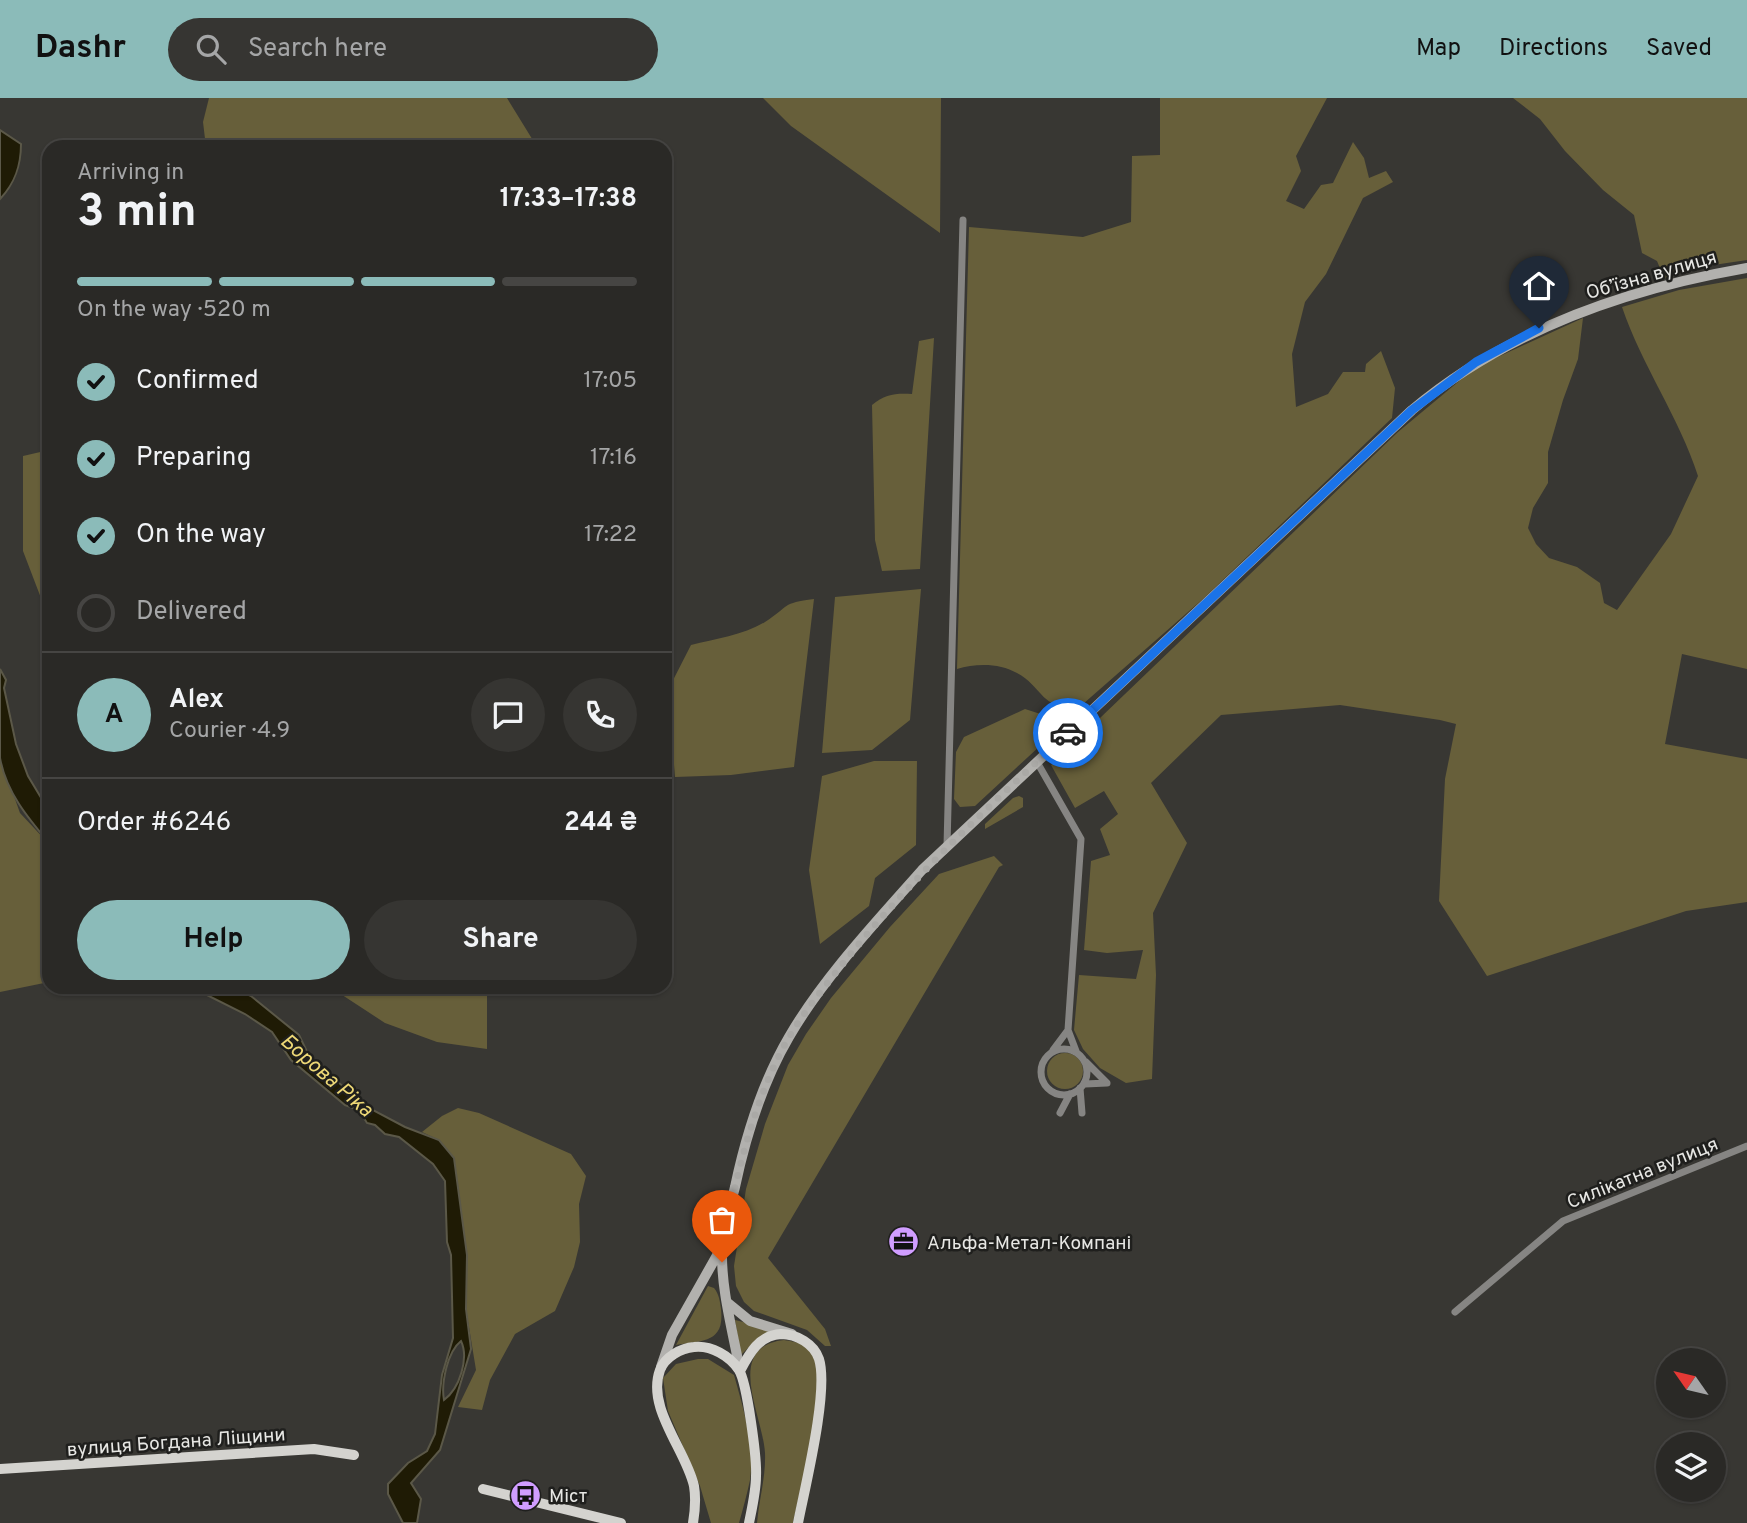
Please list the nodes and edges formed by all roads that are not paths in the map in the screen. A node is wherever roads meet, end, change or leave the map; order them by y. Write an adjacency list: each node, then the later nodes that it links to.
1 (963, 220): 4 (street)
2 (1747, 268): 3 (main road, Об’їзна вулиця)
3 (1037, 762): 4 (main road, Об’їзна вулиця); 5 (street)
4 (947, 846): 13 (main road, Об’їзна вулиця)
5 (1068, 1030): 6 (street); 7 (street)
6 (1053, 1050): 7 (street); 10 (street)
7 (1076, 1051): 8 (street)
8 (1087, 1062): 9 (street); 9 (street)
9 (1082, 1086): 11 (street); 11 (street)
10 (1057, 1094): 11 (street); 11 (street)
11 (1072, 1094)
12 (1747, 1146): 15 (street, Силікатна вулиця)
13 (722, 1246): 14 (main road); 17 (main road)
14 (727, 1303): 16 (main road); 18 (main road)
15 (1455, 1312)
16 (795, 1336): 18 (main road); 25 (main road)
17 (660, 1370): 18 (main road); 23 (main road)
18 (740, 1371): 24 (main road)
19 (354, 1455): 20 (main road, вулиця Богдана Ліщини)
20 (0, 1469)
21 (483, 1489): 22 (main road)
22 (621, 1523)
23 (693, 1523)
24 (748, 1523)
25 (798, 1523)

